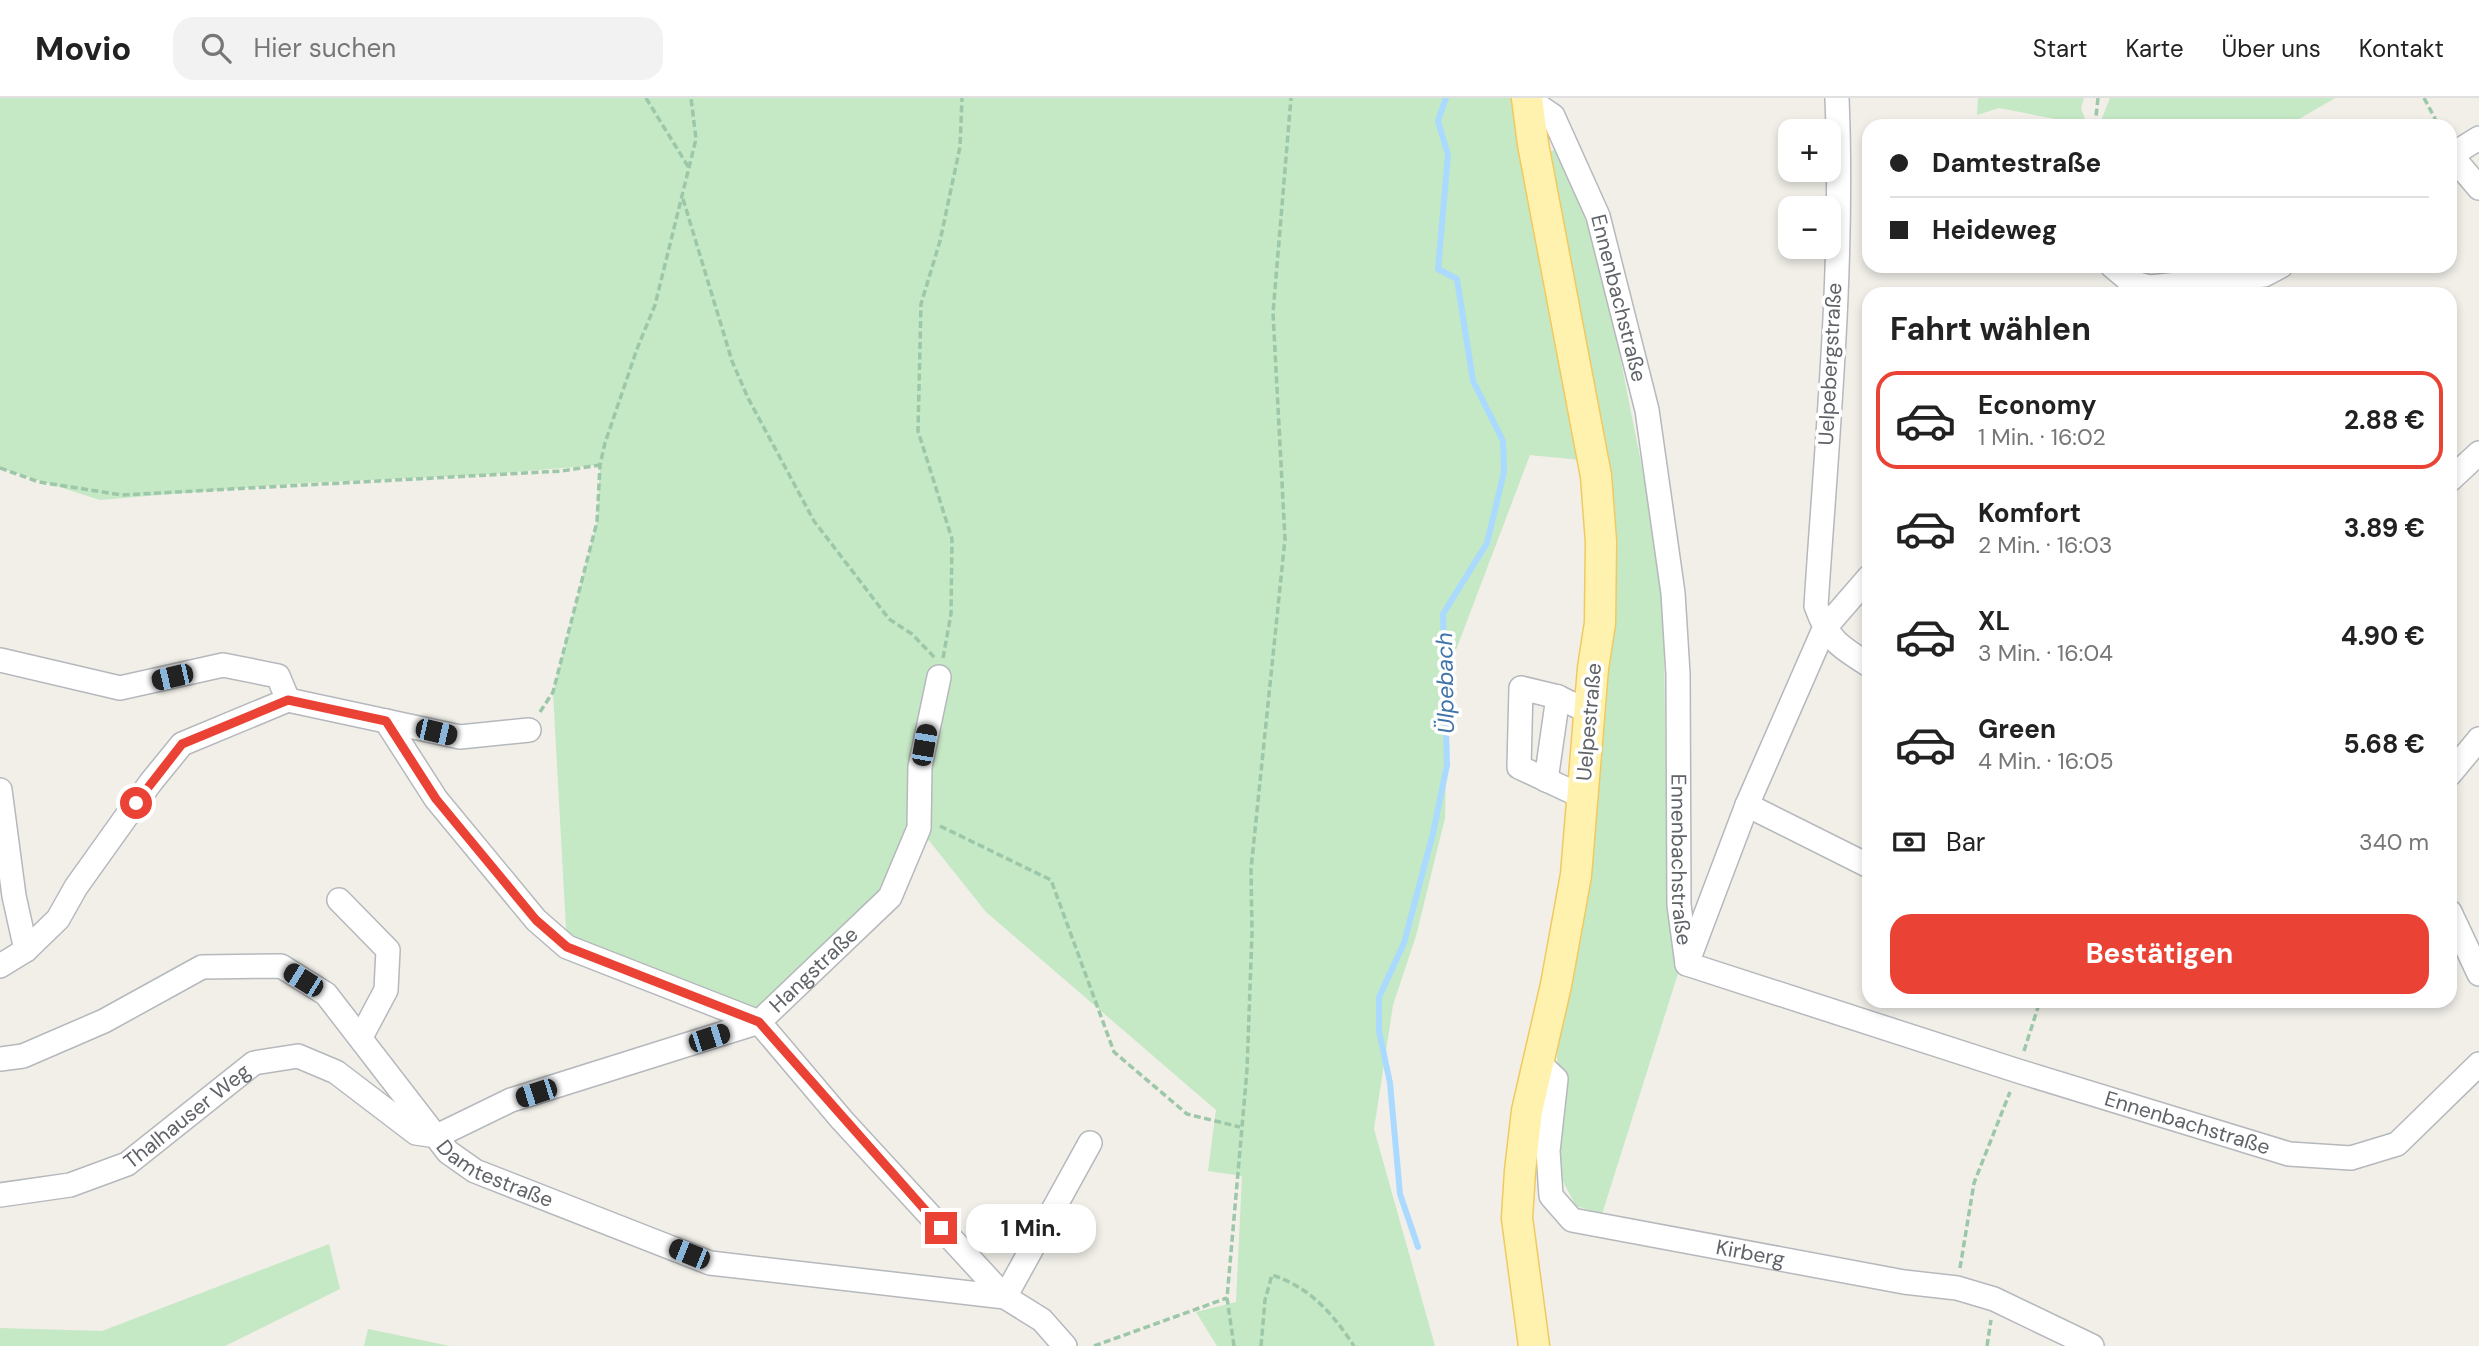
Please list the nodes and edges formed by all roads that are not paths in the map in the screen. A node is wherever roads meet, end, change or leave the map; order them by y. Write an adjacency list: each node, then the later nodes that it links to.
1 (1527, 98): 20 (main road, Uelpestraße); 33 (street, Ennenbachstraße)
2 (1837, 98): 14 (street, Uelpebergstraße)
3 (2479, 138): 4 (street)
4 (2457, 152)
5 (2457, 163): 6 (street)
6 (2479, 188)
7 (2120, 273): 9 (street)
8 (2268, 273): 10 (street)
9 (2136, 287)
10 (2156, 287)
11 (2479, 453): 12 (street)
12 (2457, 473)
13 (1862, 585): 14 (street)
14 (1824, 629): 16 (street); 28 (street)
15 (0, 660): 19 (street)
16 (1862, 661)
17 (939, 677): 36 (street, Hangstraße)
18 (1558, 697): 20 (street); 25 (street); 25 (street)
19 (288, 700): 21 (street); 32 (street)
20 (1589, 712): 27 (main road, Uelpestraße)
21 (386, 721): 22 (street); 36 (street)
22 (529, 730)
23 (2479, 739): 24 (street)
24 (2457, 766)
25 (1546, 780): 27 (street)
26 (0, 790): 32 (street)
27 (1583, 797): 39 (main road, Uelpestraße)
28 (1747, 805): 29 (street); 33 (street)
29 (1862, 862)
30 (339, 900): 37 (street)
31 (2457, 927): 35 (street)
32 (26, 950): 34 (street)
33 (1687, 964): 40 (street, Ennenbachstraße)
34 (0, 966)
35 (2479, 974)
36 (759, 1022): 41 (street, Hangstraße); 44 (street)
37 (361, 1037): 38 (street, Damtestraße); 41 (street, Damtestraße)
38 (0, 1059)
39 (1537, 1061): 46 (main road, Uelpestraße); 47 (street, Kirberg)
40 (2479, 1064)
41 (437, 1136): 43 (street, Thalhauser Weg); 44 (street, Damtestraße)
42 (1090, 1143): 44 (street)
43 (0, 1195)
44 (1005, 1297): 45 (street, Damtestraße)
45 (1065, 1346)
46 (1534, 1346)
47 (2092, 1346)

